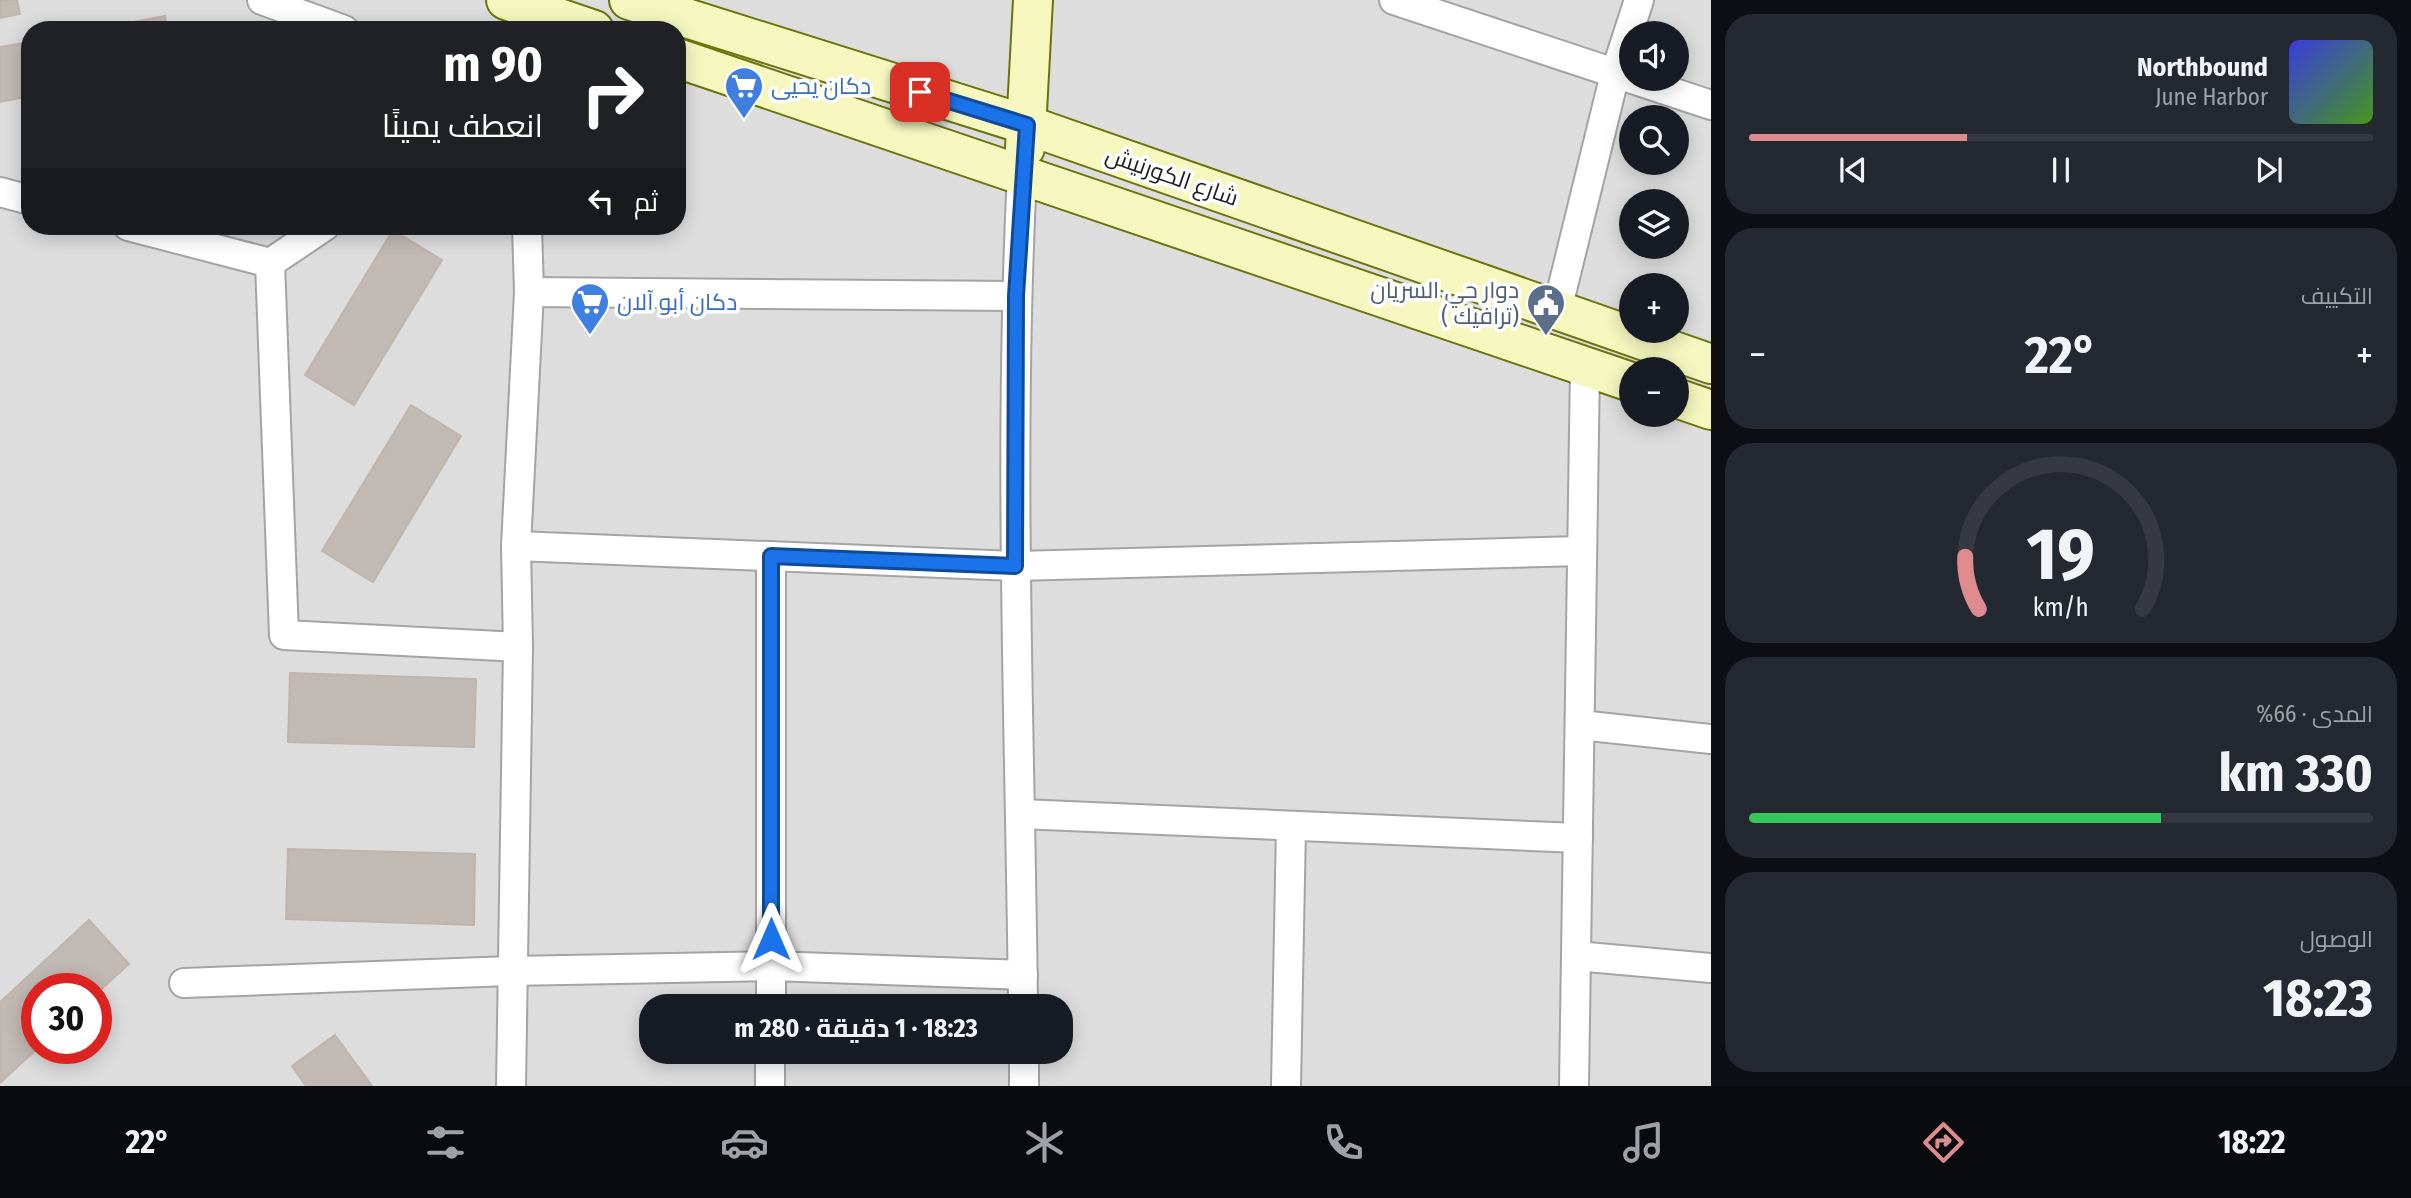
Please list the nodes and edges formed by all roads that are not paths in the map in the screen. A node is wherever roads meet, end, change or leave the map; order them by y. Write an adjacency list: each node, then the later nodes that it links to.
1 (262, 0): 7 (street)
2 (629, 0): 12 (street, شارع الكورنيش)
3 (1033, 0): 12 (street)
4 (1394, 0): 10 (street)
5 (1639, 0): 10 (street)
6 (522, 9): 8 (street)
7 (319, 21)
8 (563, 21)
9 (686, 61): 13 (street, شارع الكورنيش)
10 (1615, 74): 11 (street); 22 (street)
11 (1711, 105)
12 (1027, 125): 13 (street); 22 (street, شارع الكورنيش)
13 (1023, 174): 21 (street); 24 (street, شارع الكورنيش)
14 (0, 192): 15 (street)
15 (21, 198)
16 (163, 235): 19 (street)
17 (312, 235): 19 (street)
18 (527, 235): 20 (street)
19 (270, 263): 32 (street)
20 (529, 292): 21 (street); 28 (street)
21 (1016, 296): 31 (street)
22 (1557, 310): 23 (street, شارع الكورنيش)
23 (1711, 364)
24 (1585, 367): 25 (street, شارع الكورنيش); 29 (street)
25 (1619, 379)
26 (1689, 402): 27 (street)
27 (1711, 410)
28 (516, 545): 30 (street); 32 (street)
29 (1581, 551): 31 (street); 33 (street)
30 (771, 556): 31 (street); 39 (street)
31 (1015, 566): 35 (street)
32 (518, 647): 41 (street)
33 (1580, 725): 34 (street); 37 (street)
34 (1711, 739)
35 (1021, 814): 36 (street); 42 (street)
36 (1291, 827): 37 (street); 51 (street)
37 (1578, 838): 38 (street)
38 (1576, 957): 40 (street); 52 (street)
39 (771, 967): 41 (street); 42 (street); 44 (street)
40 (1711, 968)
41 (512, 971): 43 (street); 48 (street)
42 (1023, 975): 45 (street)
43 (184, 983)
44 (771, 994)
45 (1023, 994)
46 (771, 1064): 49 (street)
47 (1024, 1064): 50 (street)
48 (511, 1086)
49 (770, 1086)
50 (1024, 1086)
51 (1286, 1086)
52 (1574, 1086)

